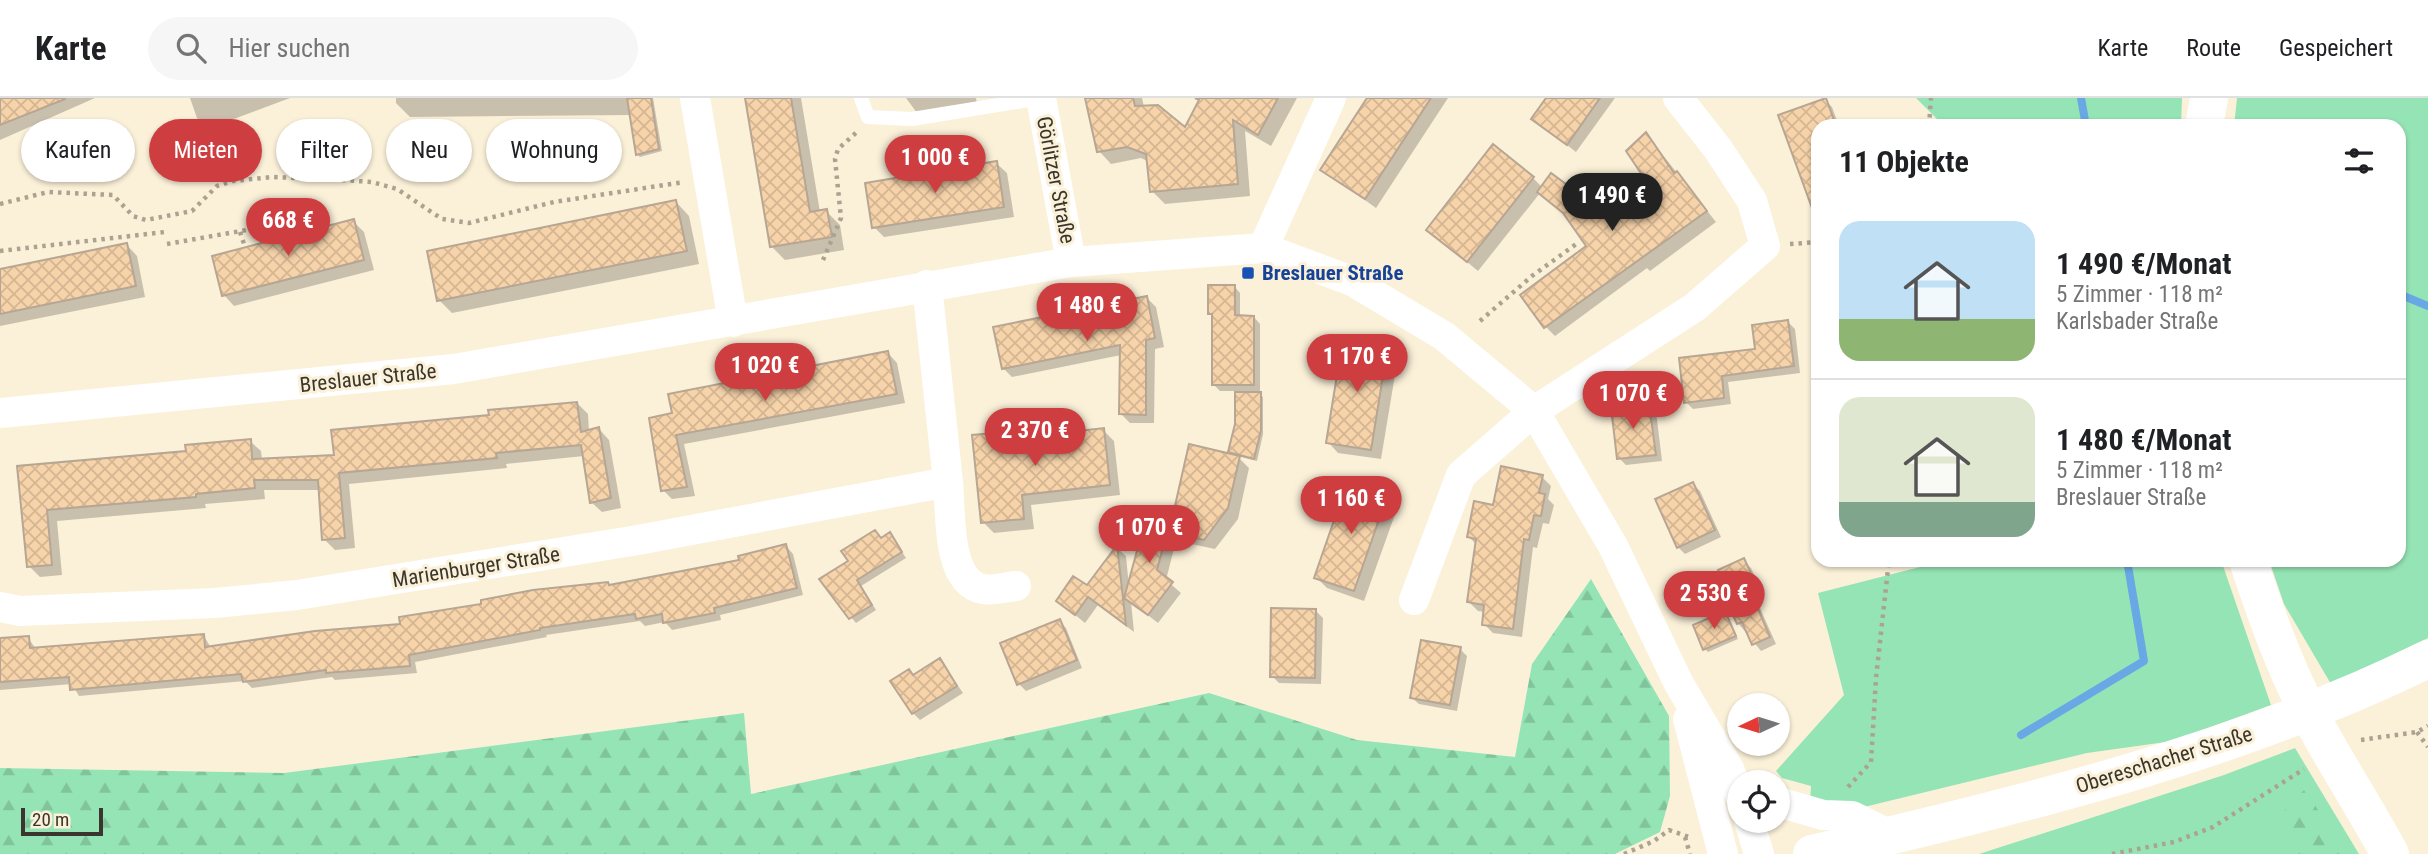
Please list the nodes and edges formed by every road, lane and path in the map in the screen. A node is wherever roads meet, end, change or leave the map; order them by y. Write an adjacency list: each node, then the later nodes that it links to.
1 (695, 98): 11 (street)
2 (861, 98): 8 (lane)
3 (1041, 98): 8 (lane); 22 (street, Görlitzer Straße)
4 (1331, 98): 19 (street)
5 (1678, 98): 26 (street)
6 (1931, 98): 9 (path)
7 (2208, 98): 10 (main road)
8 (868, 117): 21 (path)
9 (1930, 119)
10 (2205, 119)
11 (709, 178): 12 (path); 25 (street)
12 (0, 204)
13 (314, 229): 15 (path)
14 (165, 232): 20 (path)
15 (240, 232): 17 (path); 18 (path)
16 (1579, 242): 24 (path)
17 (167, 244)
18 (245, 247)
19 (1263, 248): 22 (street, Breslauer Straße); 26 (street, Breslauer Straße)
20 (0, 251)
21 (823, 260)
22 (1071, 261): 23 (street, Breslauer Straße)
23 (928, 285): 25 (street, Breslauer Straße); 28 (street)
24 (1480, 321)
25 (733, 322): 27 (street, Breslauer Straße)
26 (1534, 411): 32 (street); 35 (street, Breslauer Straße)
27 (0, 413)
28 (948, 482): 31 (street); 33 (street, Marienburger Straße)
29 (1888, 567): 42 (path)
30 (2250, 567): 41 (main road)
31 (1016, 586)
32 (1414, 600)
33 (0, 607)
34 (2428, 659): 45 (main road, Obereschacher Straße)
35 (1678, 682): 40 (street, Breslauer Straße); 48 (street, Breslauer Straße)
36 (2428, 726): 37 (path)
37 (2417, 732): 38 (path); 39 (path)
38 (2357, 740)
39 (2428, 747)
40 (1731, 770)
41 (2340, 778): 51 (path); 52 (main road); 53 (main road)
42 (1845, 791)
43 (1790, 805): 45 (street)
44 (1753, 833): 49 (street)
45 (1890, 835): 50 (main road, Obereschacher Straße)
46 (1624, 854): 47 (path)
47 (1690, 854)
48 (1723, 854)
49 (1759, 854)
50 (1812, 854)
51 (2112, 854)
52 (2390, 854)
53 (2416, 854)

